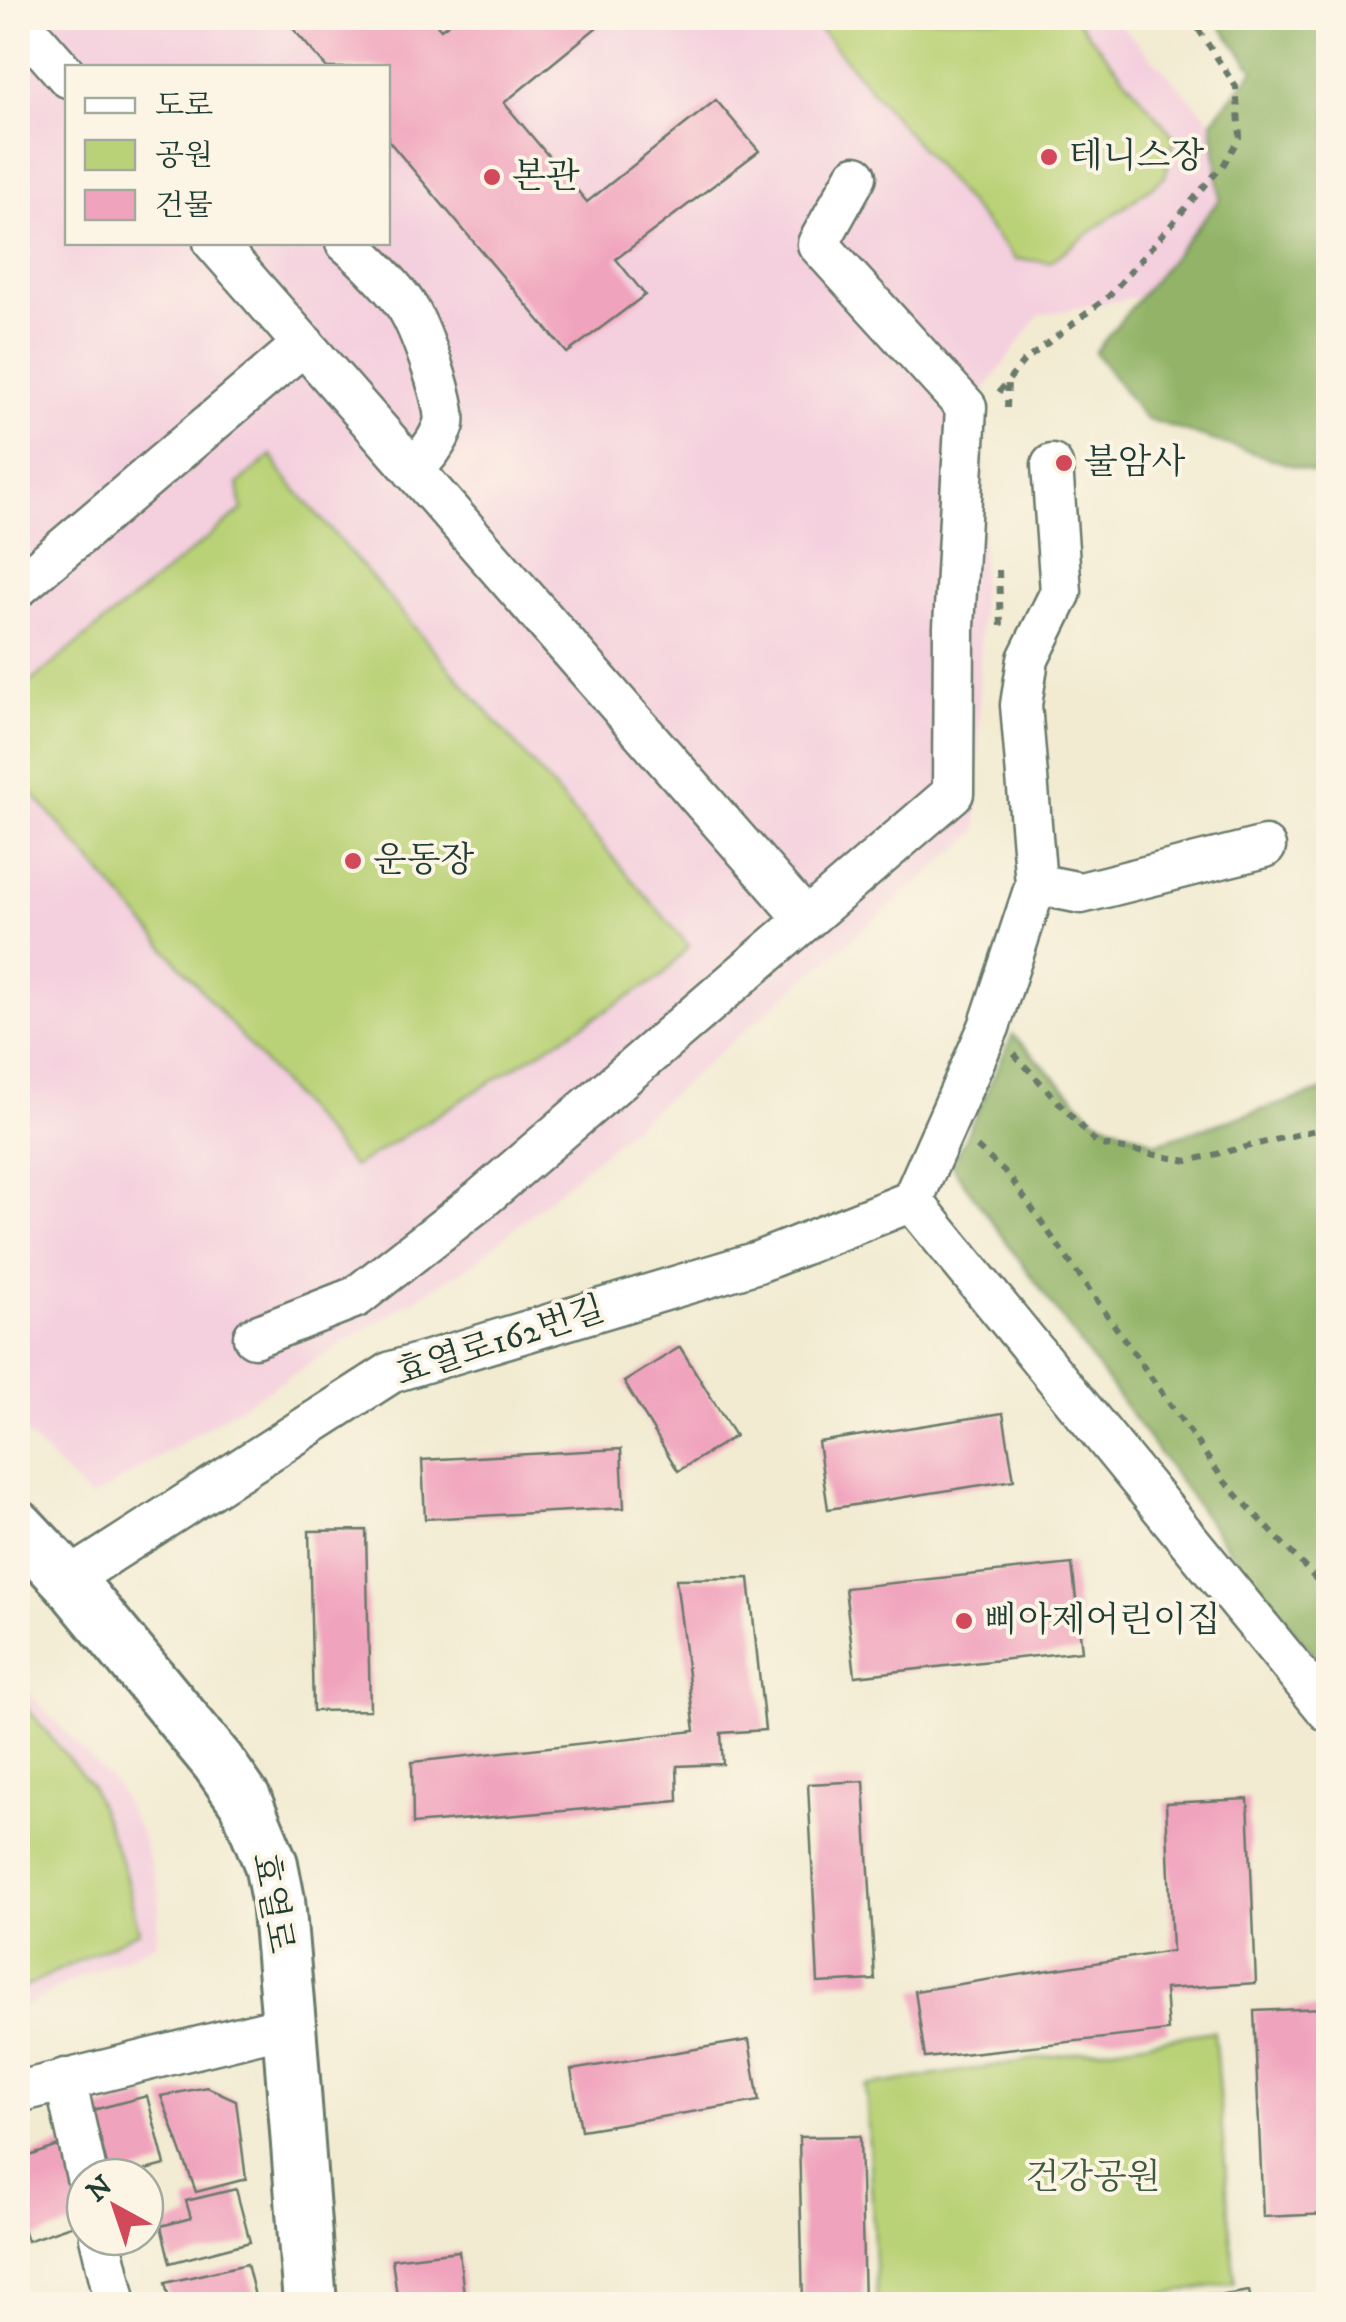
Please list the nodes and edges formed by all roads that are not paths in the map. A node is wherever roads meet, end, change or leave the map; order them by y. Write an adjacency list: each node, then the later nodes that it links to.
1 (18, 20): 2 (street)
2 (65, 75)
3 (856, 176): 12 (street)
4 (217, 245): 6 (street)
5 (350, 245): 8 (street)
6 (304, 344): 8 (street); 9 (street)
7 (1052, 465): 11 (street)
8 (414, 470): 12 (street)
9 (18, 587)
10 (1266, 847): 11 (street)
11 (1036, 884): 13 (street)
12 (805, 918): 14 (street)
13 (912, 1202): 16 (street, 효열로162번길); 17 (street)
14 (254, 1337)
15 (18, 1527): 16 (main road, 효열로)
16 (68, 1580): 18 (main road, 효열로)
17 (1328, 1711)
18 (290, 2025): 19 (street); 24 (main road, 효열로)
19 (65, 2080): 20 (street); 21 (street)
20 (18, 2092)
21 (82, 2157)
22 (105, 2257): 23 (street)
23 (116, 2304)
24 (310, 2304)

